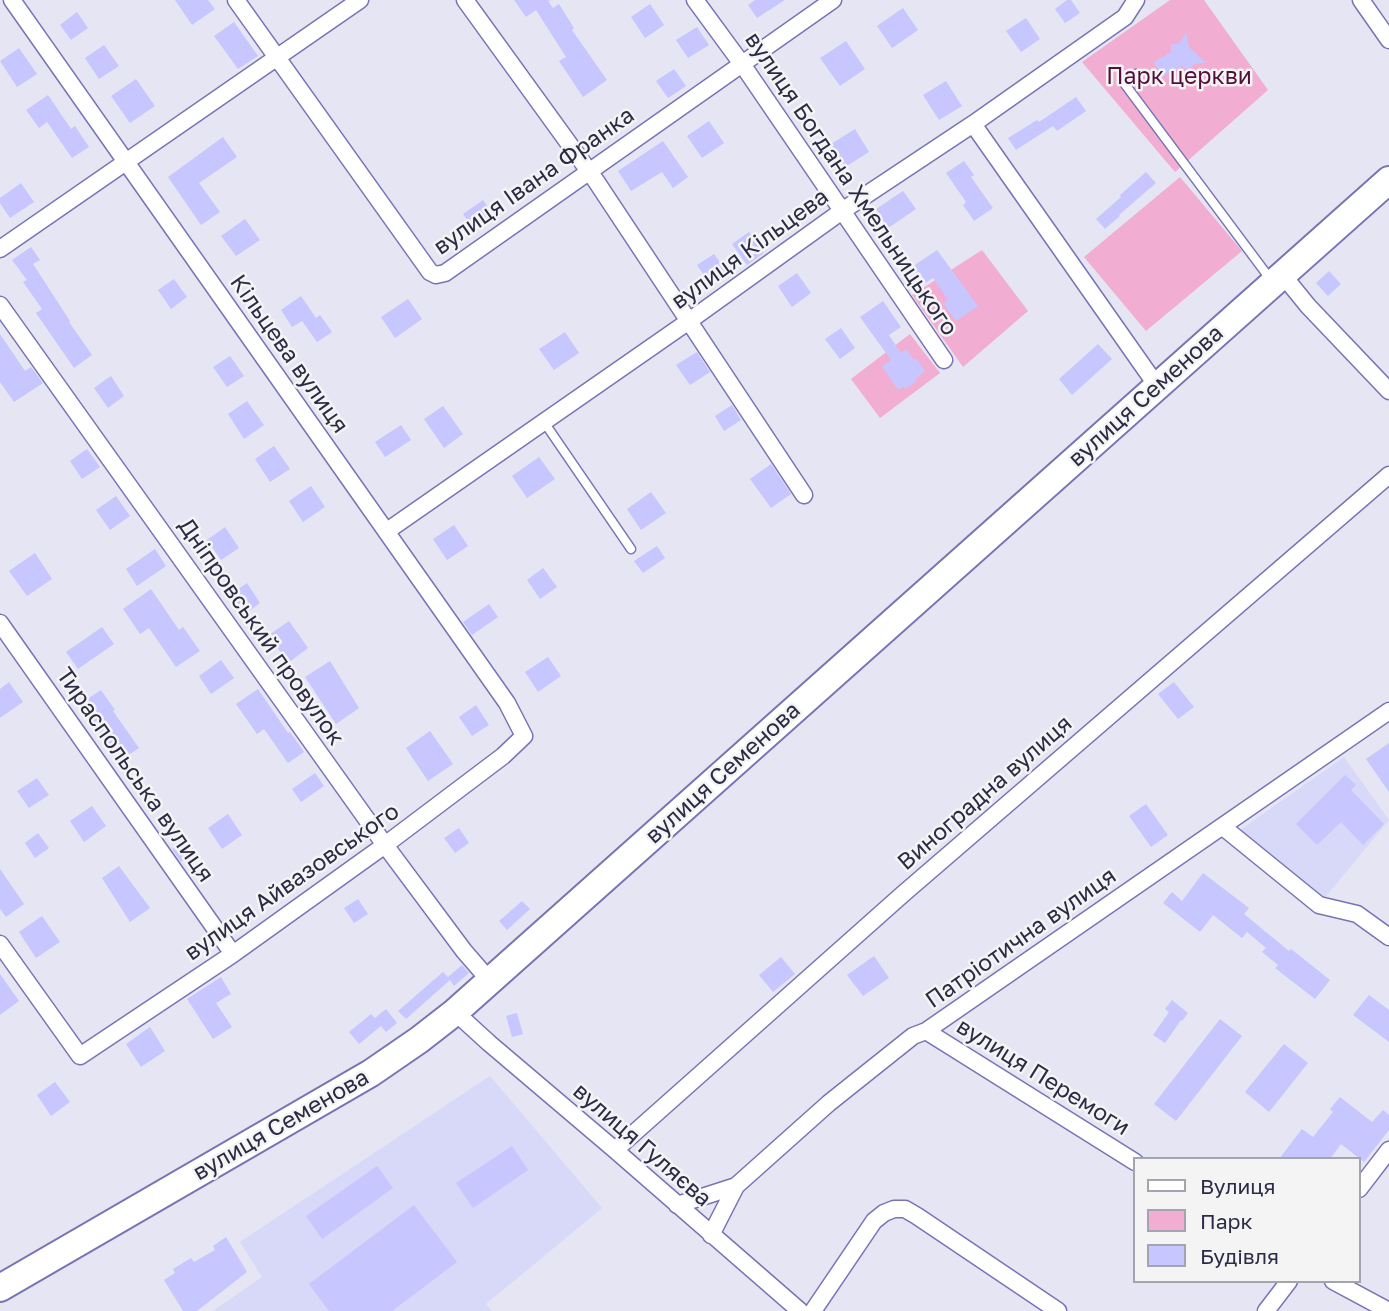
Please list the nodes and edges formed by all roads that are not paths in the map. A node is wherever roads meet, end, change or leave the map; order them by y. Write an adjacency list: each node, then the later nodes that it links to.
1 (12, 0): 14 (street, Кільцева вулиця)
2 (236, 0): 10 (street, вулиця Івана Франка)
3 (360, 0): 10 (street)
4 (465, 0): 15 (street)
5 (695, 0): 11 (street, вулиця Богдана Хмельницького)
6 (833, 0): 11 (street, вулиця Івана Франка)
7 (1136, 0): 13 (street, вулиця Кільцева)
8 (1362, 0): 9 (street)
9 (1389, 40)
10 (276, 58): 14 (street); 15 (street, вулиця Івана Франка)
11 (742, 64): 15 (street, вулиця Івана Франка); 17 (street, вулиця Богдана Хмельницького)
12 (1136, 74): 19 (lane)
13 (973, 124): 17 (street, вулиця Кільцева); 23 (street)
14 (125, 162): 18 (street); 28 (street, Кільцева вулиця)
15 (588, 173): 21 (street)
16 (1389, 180): 19 (highway, вулиця Семенова)
17 (842, 211): 21 (street, вулиця Кільцева); 22 (street, вулиця Богдана Хмельницького)
18 (0, 249)
19 (1277, 279): 23 (highway, вулиця Семенова); 24 (street)
20 (0, 304): 34 (street, Дніпровський провулок)
21 (690, 321): 25 (street, вулиця Кільцева); 27 (street)
22 (944, 360)
23 (1157, 386): 38 (highway, вулиця Семенова)
24 (1389, 391)
25 (544, 422): 28 (street, вулиця Кільцева); 29 (lane)
26 (1389, 475): 41 (street, Виноградна вулиця)
27 (804, 495)
28 (387, 531): 32 (street, Кільцева вулиця)
29 (631, 549)
30 (0, 623): 37 (street, Тираспольська вулиця)
31 (1389, 711): 33 (street, Патріотична вулиця)
32 (524, 736): 34 (street, вулиця Айвазовського)
33 (1223, 827): 35 (street); 40 (street, Патріотична вулиця)
34 (386, 845): 37 (street, вулиця Айвазовського); 38 (street, Дніпровський провулок)
35 (1389, 937)
36 (0, 944): 37 (street, вулиця Айвазовського)
37 (233, 954)
38 (490, 981): 39 (highway, вулиця Семенова)
39 (455, 1012): 41 (street, вулиця Гуляєва); 50 (highway, вулиця Семенова)
40 (926, 1031): 43 (street, вулиця Перемоги); 44 (street, Патріотична вулиця)
41 (615, 1150): 46 (street, вулиця Гуляєва)
42 (1389, 1150): 45 (street)
43 (1134, 1162)
44 (736, 1186): 46 (street); 47 (street, Патріотична вулиця)
45 (1361, 1186)
46 (677, 1205): 47 (street, вулиця Гуляєва)
47 (711, 1235): 51 (street, вулиця Гуляєва)
48 (1287, 1283): 54 (street)
49 (1337, 1283): 55 (street)
50 (0, 1288)
51 (800, 1311)
52 (813, 1311): 53 (street)
53 (1058, 1311)
54 (1266, 1311)
55 (1389, 1311)

